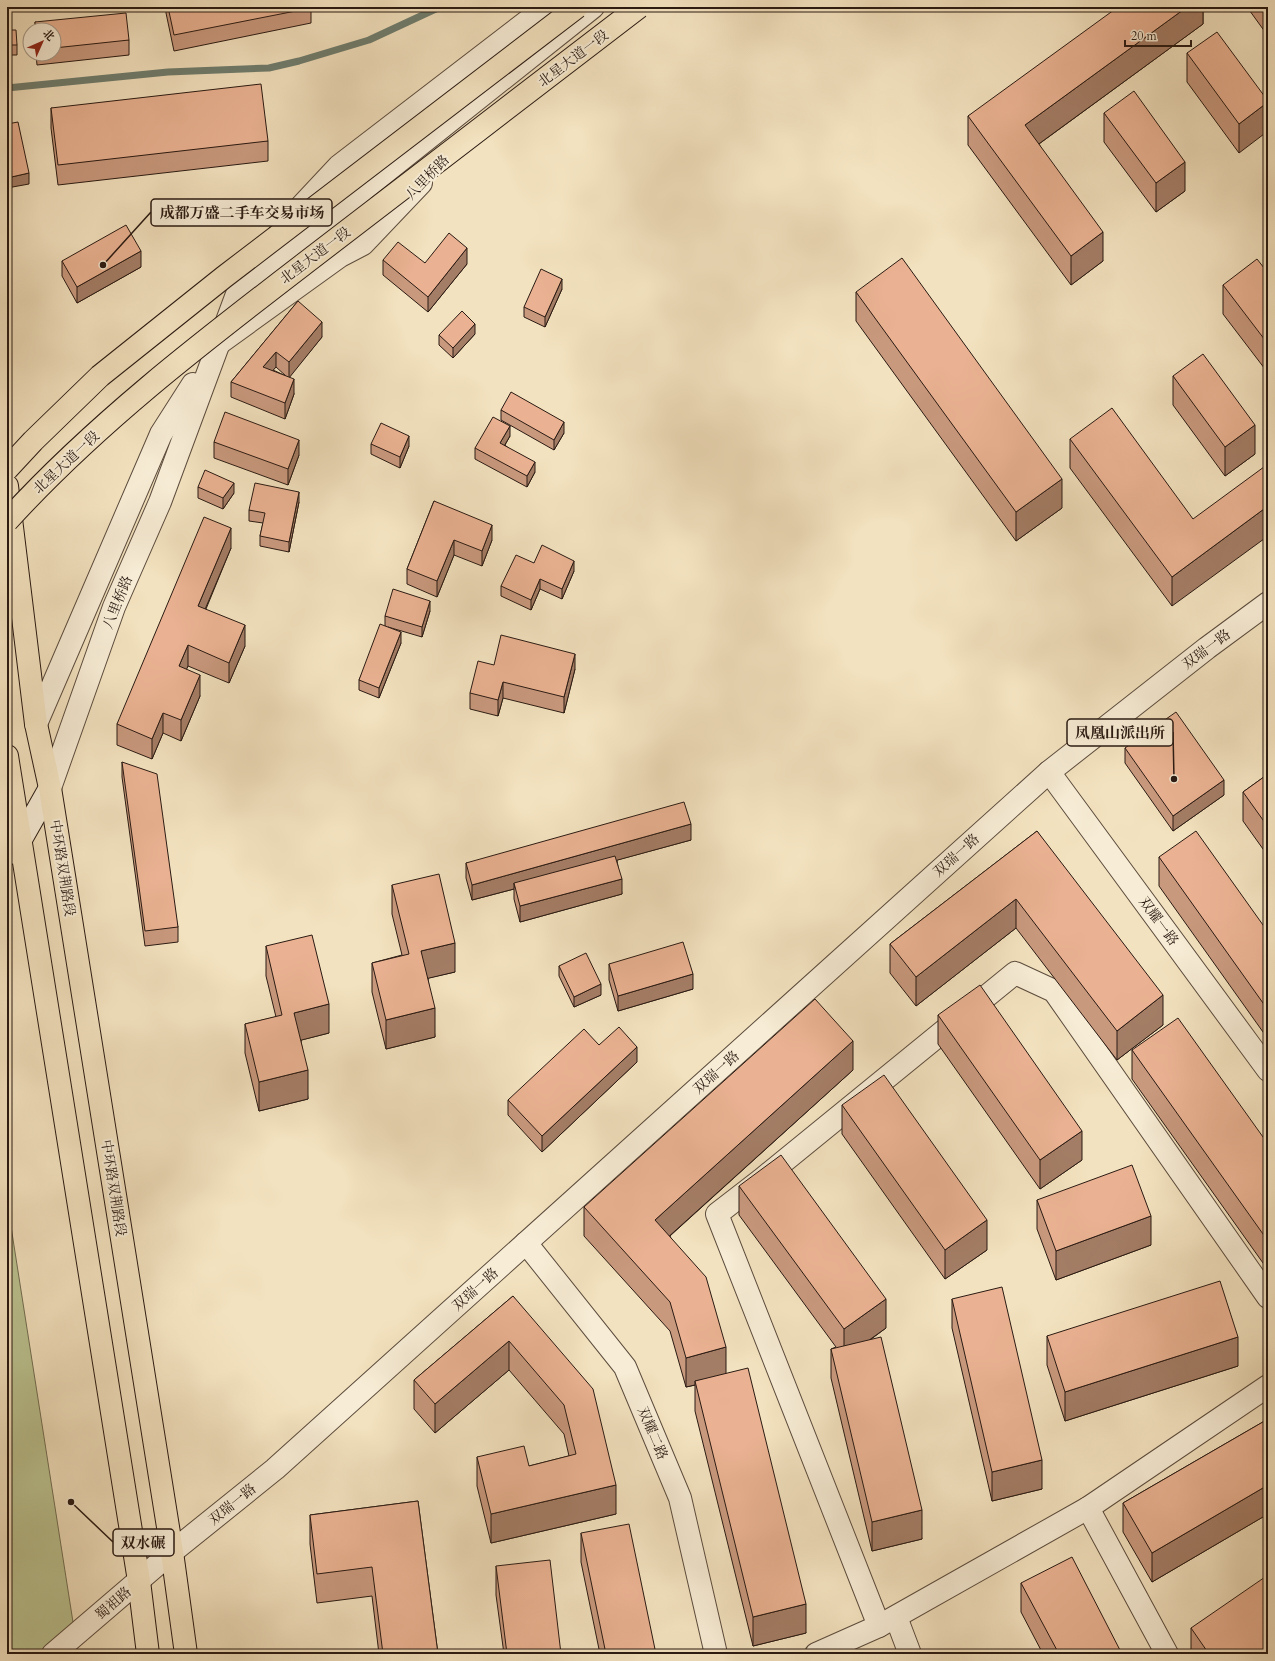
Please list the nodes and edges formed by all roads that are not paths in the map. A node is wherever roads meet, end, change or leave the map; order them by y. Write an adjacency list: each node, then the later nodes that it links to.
1 (546, 7): 6 (street, 八里桥路)
2 (577, 7): 7 (main road, bridge)
3 (593, 7): 6 (street, 八里桥路)
4 (634, 7): 6 (street, 八里桥路)
5 (639, 7): 9 (main road, 北星大道一段, bridge)
6 (218, 344): 11 (street, 八里桥路); 14 (street, 八里桥路)
7 (7, 469)
8 (7, 486): 11 (main road, 中环路双荆路段)
9 (7, 521)
10 (1268, 602): 13 (street, 双瑞一路)
11 (36, 724): 14 (main road, 中环路双荆路段)
12 (7, 756): 15 (main road)
13 (1049, 772): 16 (street, 双耀一路); 17 (street, 双瑞一路)
14 (50, 788): 15 (street, 八里桥路); 21 (main road, 中环路双荆路段)
15 (14, 847): 22 (main road)
16 (1268, 1070)
17 (526, 1243): 21 (street, 双瑞一路); 27 (street, 双耀二路)
18 (1268, 1297): 23 (street)
19 (1268, 1386): 20 (street)
20 (1088, 1508): 23 (street); 30 (street)
21 (172, 1552): 22 (street, 蜀祖路); 26 (main road, 中环路双荆路段)
22 (139, 1581): 24 (street, 蜀祖路); 25 (main road)
23 (888, 1621): 28 (street); 29 (street)
24 (53, 1654)
25 (148, 1654)
26 (186, 1654)
27 (716, 1654)
28 (816, 1654)
29 (910, 1654)
30 (1167, 1654)

